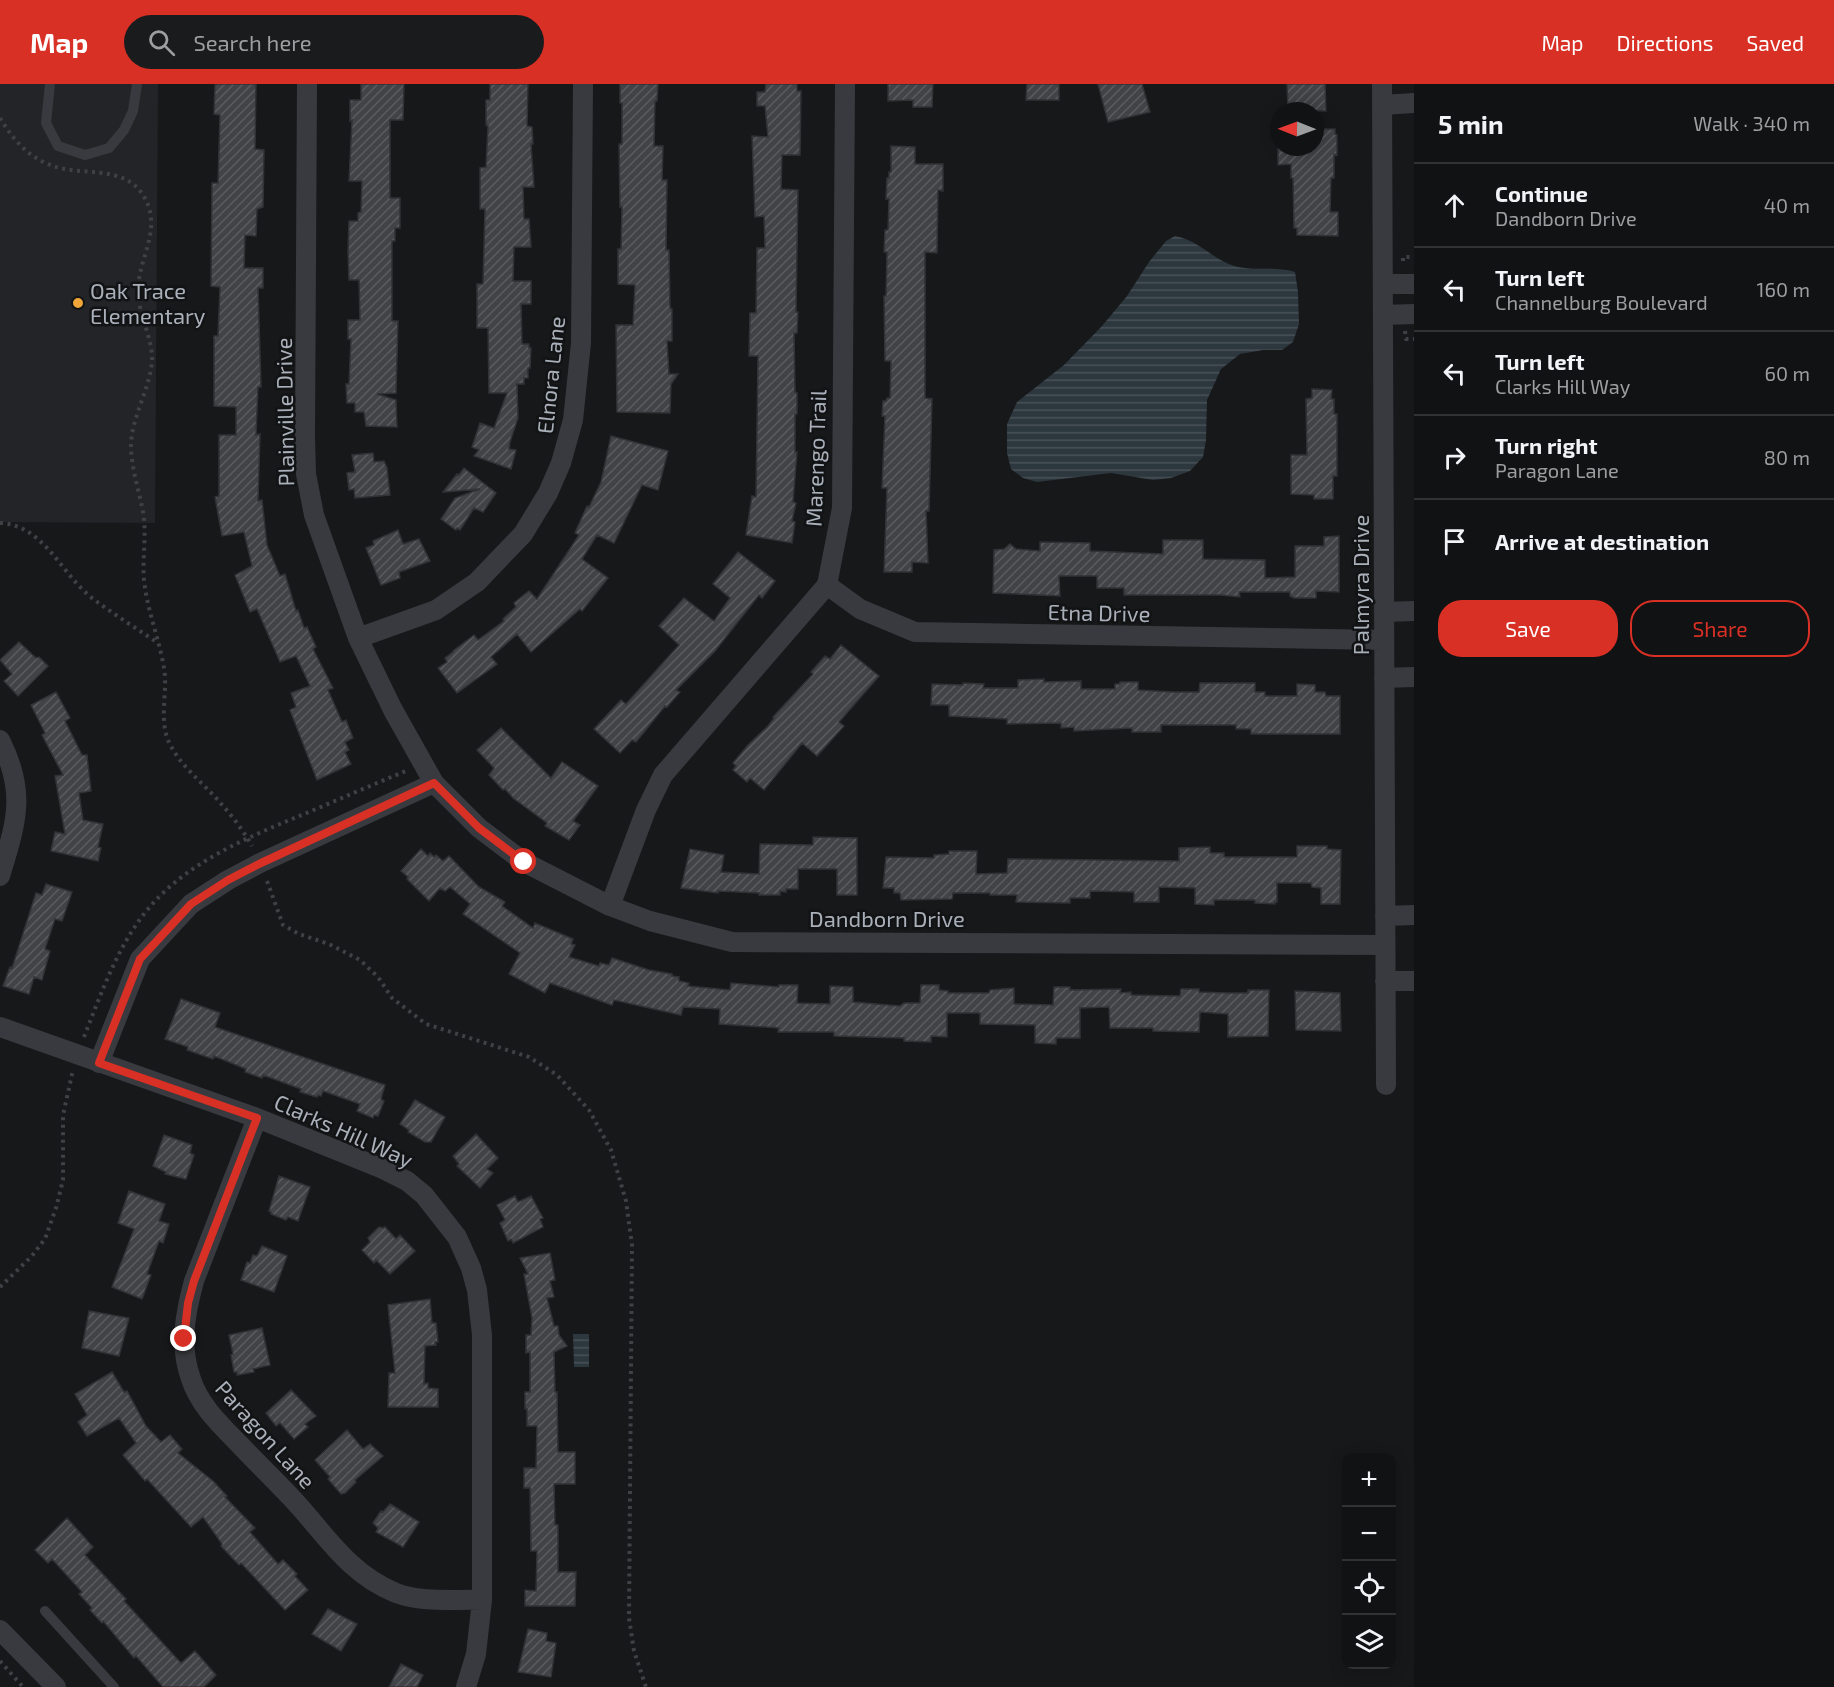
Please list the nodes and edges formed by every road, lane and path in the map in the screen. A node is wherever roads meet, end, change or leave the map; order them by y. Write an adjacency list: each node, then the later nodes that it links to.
1 (50, 84): 2 (lane)
2 (137, 84)
3 (308, 84): 18 (street, Plainville Drive)
4 (583, 84): 18 (street, Elnora Lane)
5 (845, 84): 15 (street, Marengo Trail)
6 (1382, 84): 8 (street, Palmyra Drive)
7 (1414, 104): 8 (street)
8 (1382, 105): 10 (street, Palmyra Drive)
9 (0, 118): 20 (path)
10 (1383, 284): 11 (street); 13 (street, Palmyra Drive)
11 (1414, 284)
12 (1414, 314): 13 (street)
13 (1383, 315): 17 (street, Palmyra Drive)
14 (0, 523): 20 (path)
15 (827, 585): 19 (street, Etna Drive); 29 (street, Marengo Trail)
16 (1414, 611): 17 (street)
17 (1384, 612): 19 (street, Palmyra Drive)
18 (358, 638): 24 (street, Plainville Drive)
19 (1383, 640): 22 (street, Palmyra Drive)
20 (159, 643): 26 (path)
21 (1414, 677): 22 (street)
22 (1384, 678): 31 (street, Palmyra Drive)
23 (0, 740): 28 (street)
24 (424, 764): 25 (street, Plainville Drive); 26 (path)
25 (434, 783): 27 (street); 29 (street, Dandborn Drive)
26 (247, 837): 27 (path); 36 (path)
27 (261, 863): 37 (street); 49 (path)
28 (0, 876)
29 (610, 906): 32 (street, Dandborn Drive)
30 (1414, 915): 31 (street)
31 (1386, 916): 32 (street, Palmyra Drive)
32 (1385, 945): 33 (street, Palmyra Drive)
33 (1385, 981): 34 (street); 38 (street, Palmyra Drive)
34 (1414, 981)
35 (0, 1027): 36 (street, Clarks Hill Way)
36 (78, 1056): 37 (street, Clarks Hill Way); 40 (path)
37 (99, 1063): 39 (street, Clarks Hill Way)
38 (1386, 1085)
39 (257, 1118): 41 (street, Clarks Hill Way); 41 (street, Paragon Lane)
40 (0, 1287)
41 (482, 1600): 48 (street, Clarks Hill Way)
42 (45, 1611): 47 (lane)
43 (0, 1630): 46 (street)
44 (0, 1661): 45 (path)
45 (23, 1687)
46 (56, 1687)
47 (114, 1687)
48 (466, 1687)
49 (646, 1687)

